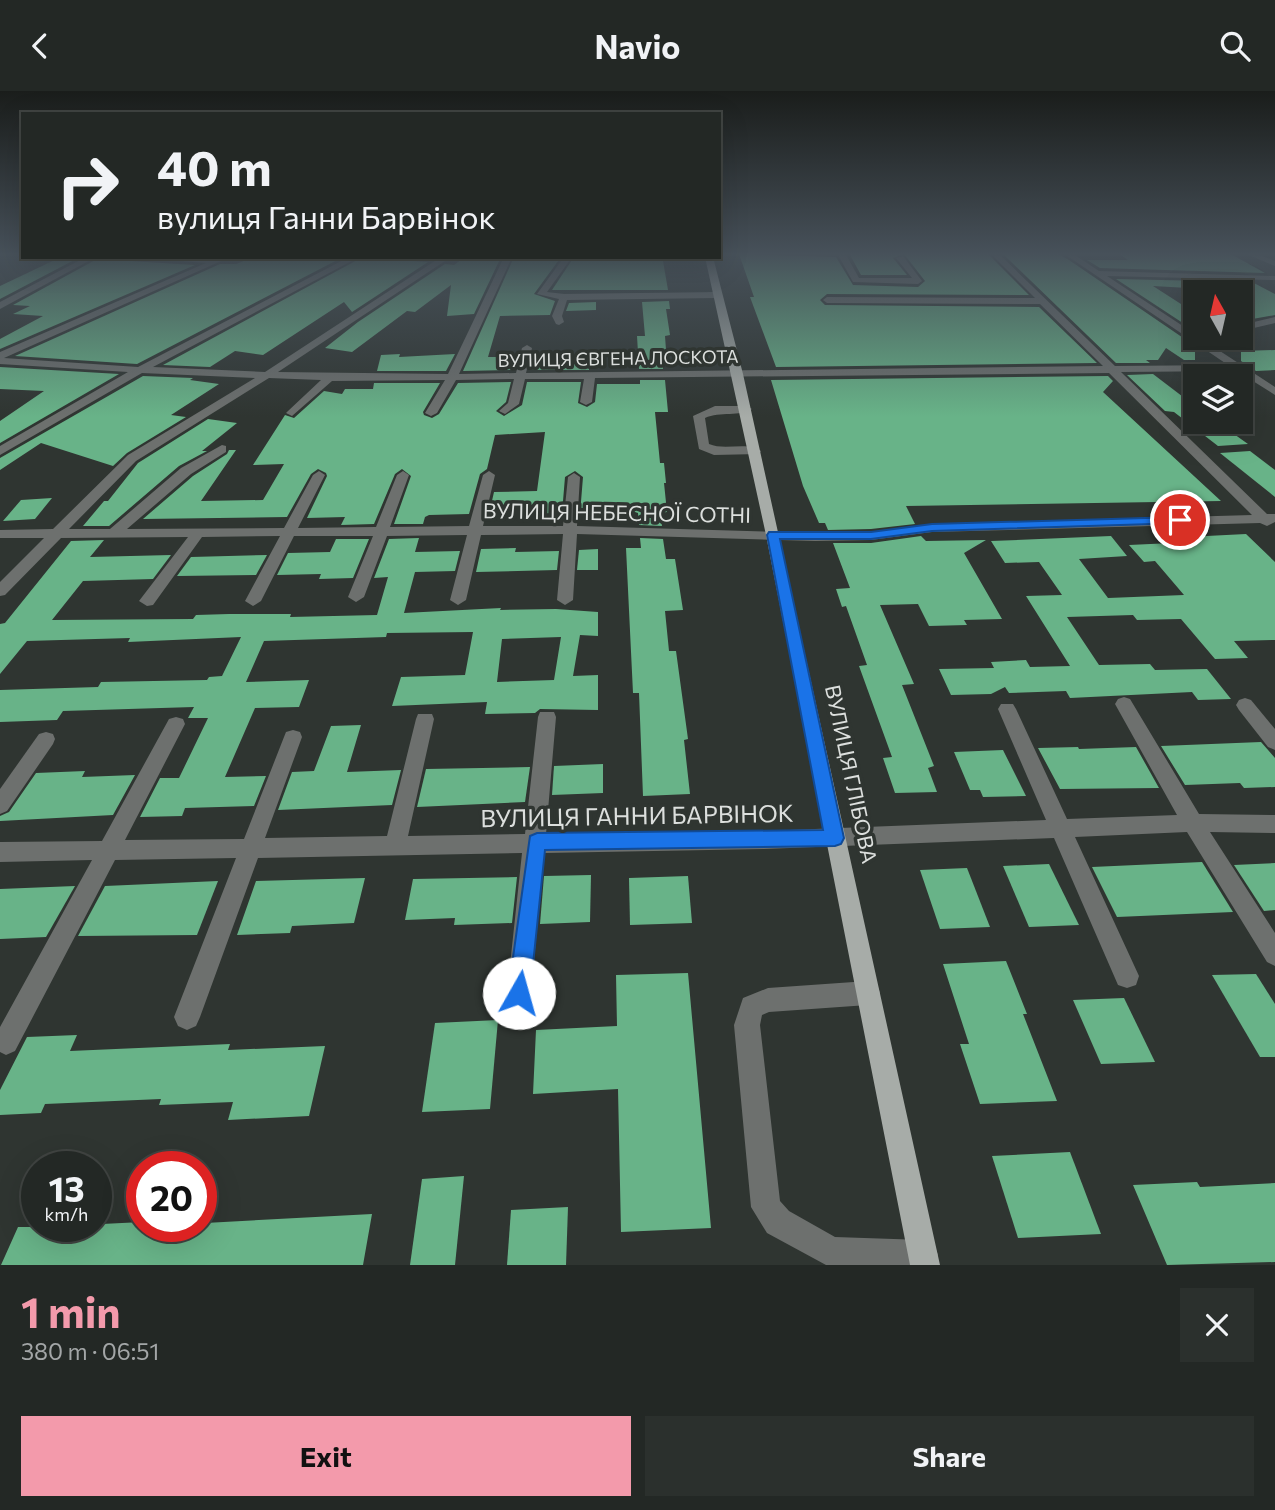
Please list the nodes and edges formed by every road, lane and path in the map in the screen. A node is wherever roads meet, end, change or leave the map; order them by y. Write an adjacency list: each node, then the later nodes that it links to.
1 (113, 308): 15 (street)
2 (258, 308): 19 (street)
3 (370, 308): 21 (street)
4 (484, 308): 23 (street)
5 (560, 308): 10 (street)
6 (720, 308): 20 (main road, ВУЛИЦЯ ГЛІБОВА)
7 (1048, 308): 18 (street)
8 (1149, 308): 12 (street)
9 (1275, 320): 11 (street)
10 (559, 322)
11 (1253, 325)
12 (1183, 330)
13 (527, 348): 24 (street)
14 (1213, 350): 16 (street)
15 (0, 358): 19 (street, ВУЛИЦЯ ЄВГЕНА ЛОСКОТА)
16 (1234, 364)
17 (1183, 368): 18 (street, ВУЛИЦЯ ЄВГЕНА ЛОСКОТА)
18 (1109, 369): 20 (street, ВУЛИЦЯ ЄВГЕНА ЛОСКОТА); 40 (street)
19 (140, 370): 21 (street, ВУЛИЦЯ ЄВГЕНА ЛОСКОТА); 34 (street)
20 (738, 374): 22 (street, ВУЛИЦЯ ЄВГЕНА ЛОСКОТА); 29 (main road, ВУЛИЦЯ ГЛІБОВА)
21 (267, 375): 26 (street, ВУЛИЦЯ ЄВГЕНА ЛОСКОТА); 48 (street)
22 (590, 376): 24 (street, ВУЛИЦЯ ЄВГЕНА ЛОСКОТА); 28 (street)
23 (452, 377): 24 (street, ВУЛИЦЯ ЄВГЕНА ЛОСКОТА); 26 (street, ВУЛИЦЯ ЄВГЕНА ЛОСКОТА); 32 (street)
24 (520, 377): 30 (street)
25 (1253, 377): 27 (street)
26 (329, 378): 31 (street)
27 (1275, 392)
28 (586, 402)
29 (746, 409): 35 (main road, ВУЛИЦЯ ГЛІБОВА); 35 (street)
30 (505, 411)
31 (292, 413)
32 (431, 413)
33 (222, 449): 49 (street)
34 (0, 450)
35 (755, 451): 50 (main road, ВУЛИЦЯ ГЛІБОВА)
36 (319, 475): 44 (street)
37 (403, 475): 45 (street)
38 (489, 475): 43 (street)
39 (574, 477): 42 (street)
40 (1269, 518): 41 (street); 50 (street, ВУЛИЦЯ НЕБЕСНОЇ СОТНІ)
41 (1275, 529)
42 (570, 530): 43 (street, ВУЛИЦЯ НЕБЕСНОЇ СОТНІ); 50 (street, ВУЛИЦЯ НЕБЕСНОЇ СОТНІ); 54 (street)
43 (475, 531): 45 (street, ВУЛИЦЯ НЕБЕСНОЇ СОТНІ); 53 (street)
44 (288, 532): 45 (street, ВУЛИЦЯ НЕБЕСНОЇ СОТНІ); 46 (street, ВУЛИЦЯ НЕБЕСНОЇ СОТНІ); 56 (street)
45 (383, 532): 52 (street)
46 (198, 533): 49 (street, ВУЛИЦЯ НЕБЕСНОЇ СОТНІ); 55 (street)
47 (0, 534): 48 (street, ВУЛИЦЯ НЕБЕСНОЇ СОТНІ)
48 (54, 534): 49 (street, ВУЛИЦЯ НЕБЕСНОЇ СОТНІ); 51 (street)
49 (113, 534)
50 (773, 535): 70 (main road, ВУЛИЦЯ ГЛІБОВА)
51 (0, 591)
52 (356, 597)
53 (458, 600)
54 (565, 600)
55 (147, 601)
56 (253, 601)
57 (1124, 704): 67 (street)
58 (1245, 705): 65 (street)
59 (1007, 709): 69 (street)
60 (547, 717): 71 (street)
61 (425, 719): 72 (street)
62 (176, 724): 74 (street)
63 (293, 737): 73 (street)
64 (46, 739): 66 (street)
65 (1275, 742)
66 (0, 805)
67 (1193, 823): 68 (street, ВУЛИЦЯ ГАННИ БАРВІНОК); 69 (street, ВУЛИЦЯ ГАННИ БАРВІНОК); 76 (street)
68 (1275, 824)
69 (1058, 827): 70 (street, ВУЛИЦЯ ГАННИ БАРВІНОК); 77 (street)
70 (835, 838): 71 (street, ВУЛИЦЯ ГАННИ БАРВІНОК); 79 (main road, ВУЛИЦЯ ГЛІБОВА)
71 (537, 842): 72 (street, ВУЛИЦЯ ГАННИ БАРВІНОК); 78 (street)
72 (396, 844): 73 (street, ВУЛИЦЯ ГАННИ БАРВІНОК)
73 (250, 847): 74 (street, ВУЛИЦЯ ГАННИ БАРВІНОК); 80 (street)
74 (108, 850): 75 (street, ВУЛИЦЯ ГАННИ БАРВІНОК); 81 (street)
75 (0, 852)
76 (1275, 954)
77 (1127, 976)
78 (519, 993)
79 (868, 993): 82 (main road, ВУЛИЦЯ ГЛІБОВА); 82 (street)
80 (187, 1017)
81 (6, 1042)
82 (924, 1260)

